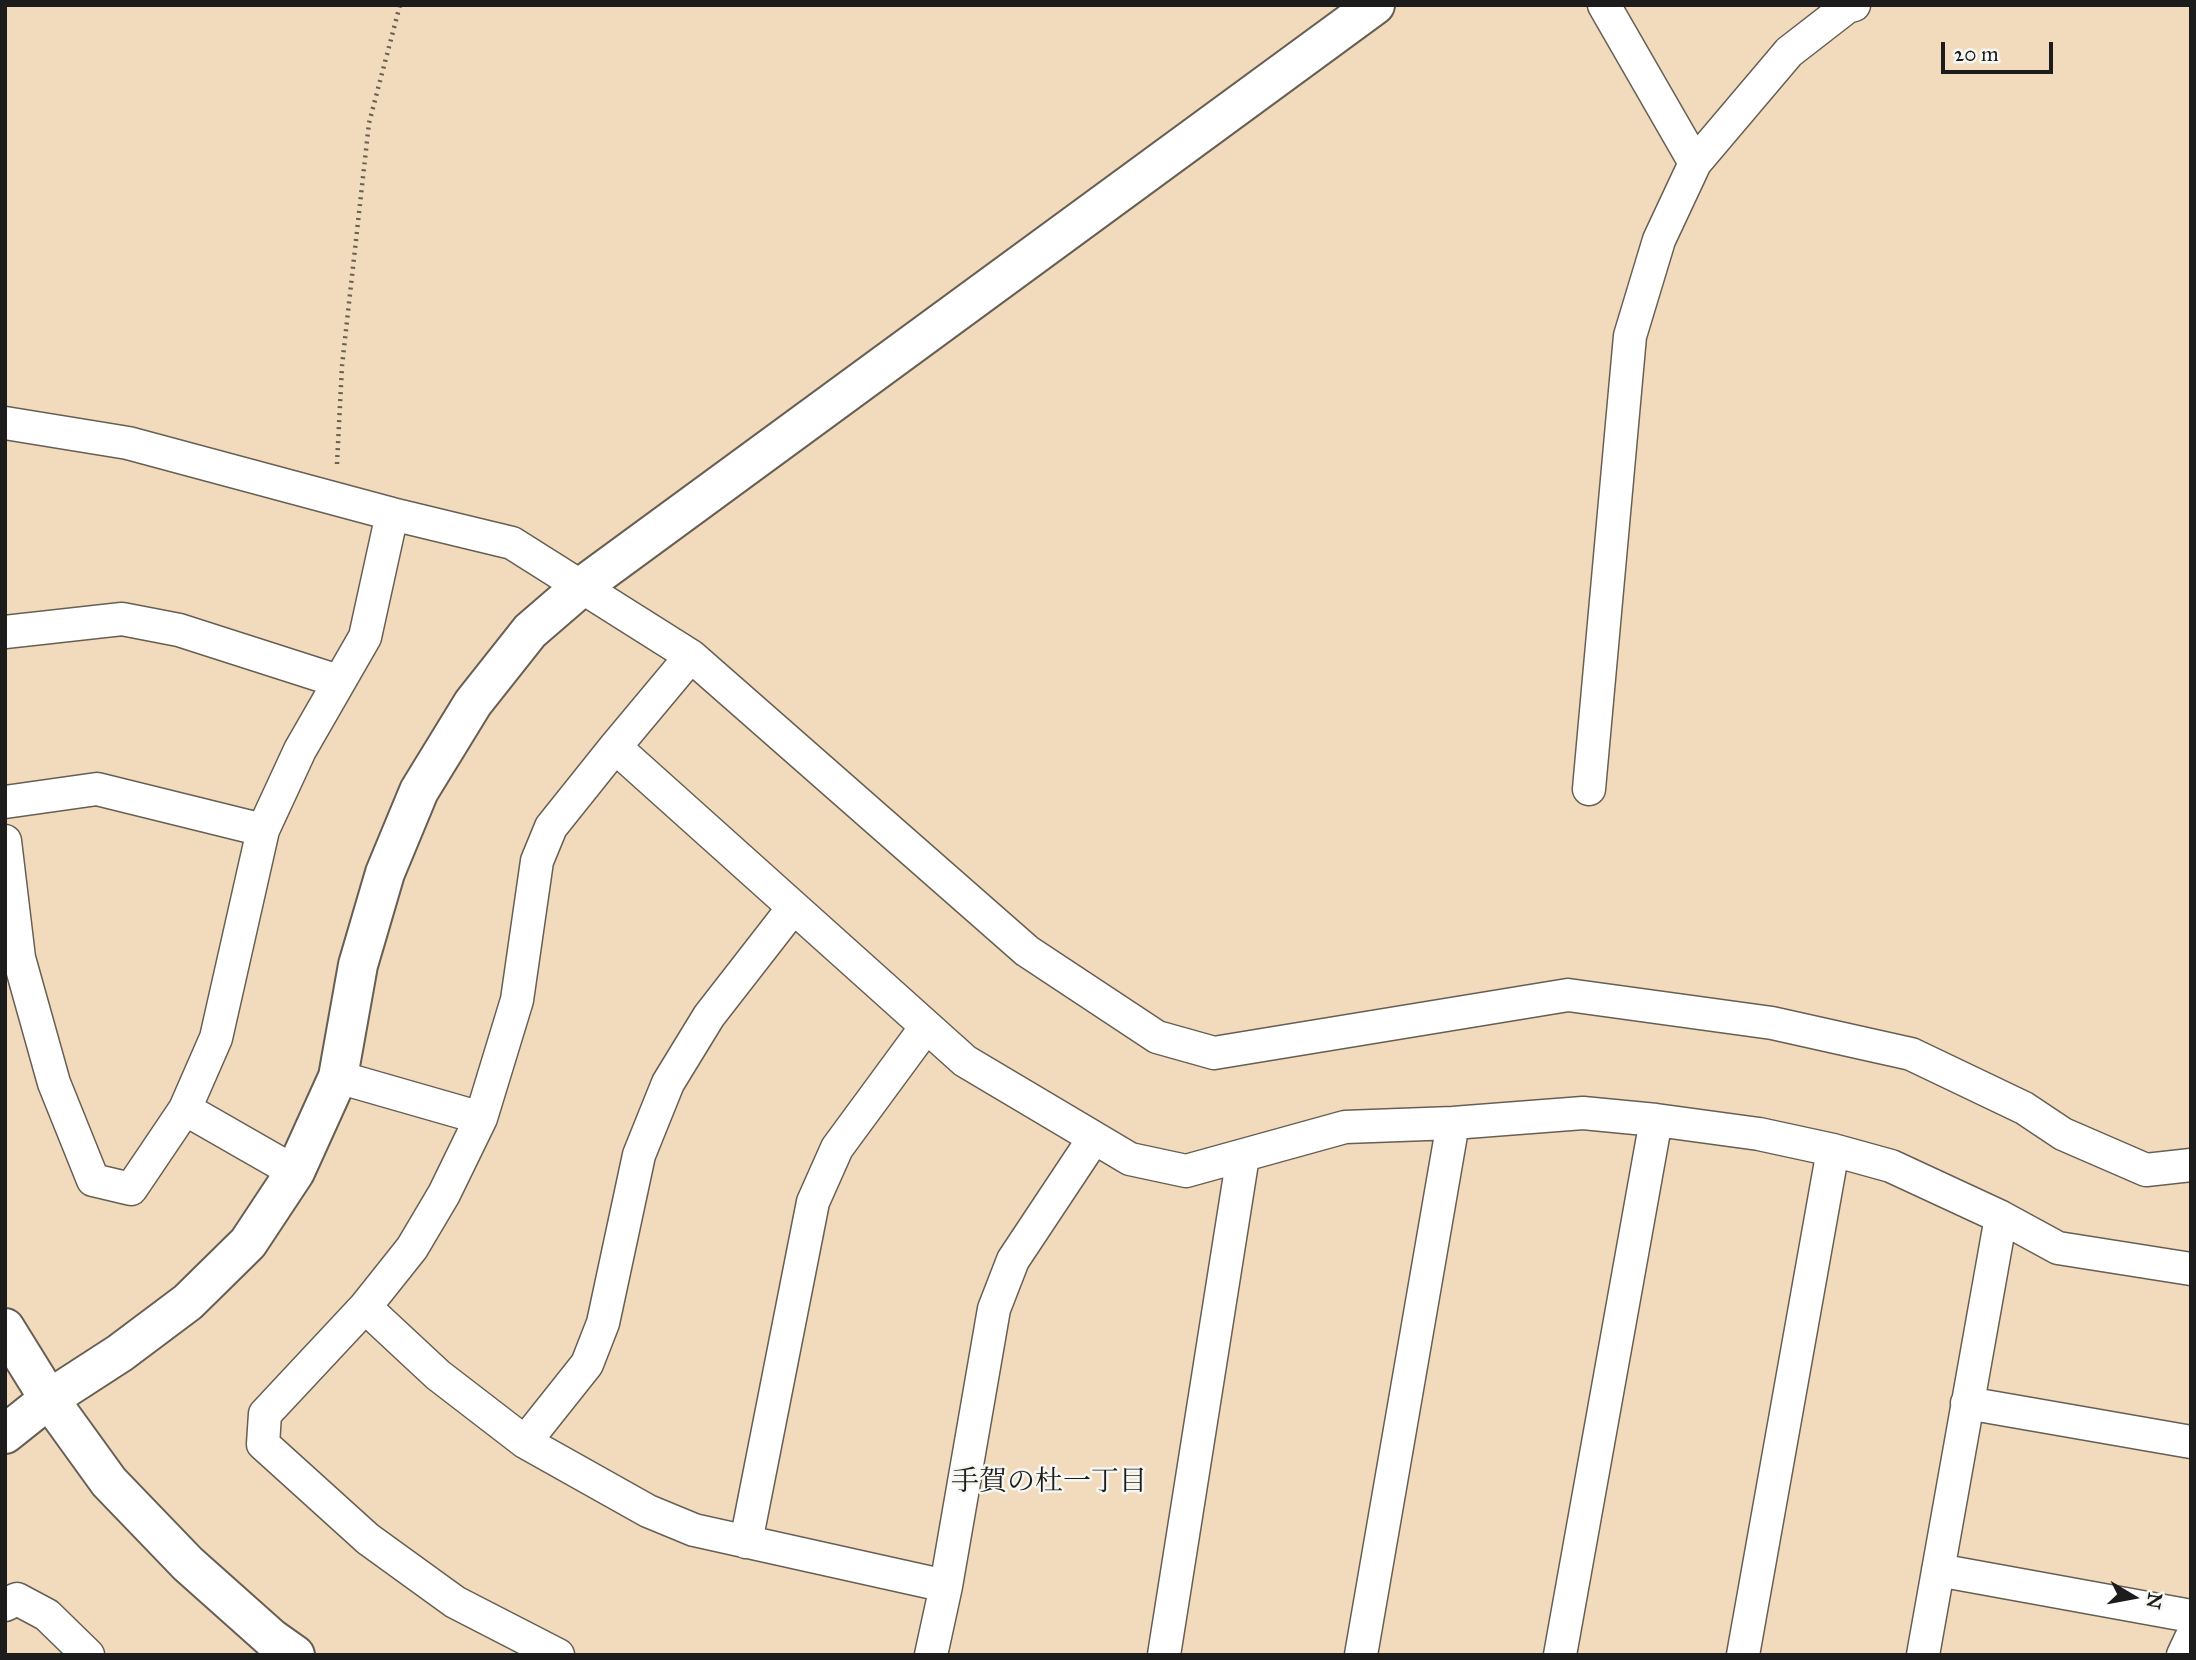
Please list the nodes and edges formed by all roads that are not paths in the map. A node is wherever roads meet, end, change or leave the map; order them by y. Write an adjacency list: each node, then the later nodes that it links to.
1 (1375, 5): 7 (street)
2 (1604, 5): 4 (street)
3 (1854, 5): 4 (street)
4 (1695, 163): 12 (street)
5 (5, 423): 6 (street)
6 (392, 514): 7 (street); 10 (street)
7 (581, 586): 9 (street); 18 (street)
8 (5, 632): 10 (street)
9 (691, 656): 11 (street); 26 (street)
10 (338, 681): 14 (street)
11 (615, 747): 16 (street); 20 (street)
12 (1589, 789)
13 (5, 802): 14 (street)
14 (263, 830): 19 (street)
15 (5, 841): 19 (street)
16 (793, 908): 17 (street); 35 (street)
17 (926, 1027): 23 (street); 37 (street)
18 (338, 1077): 20 (street); 27 (street)
19 (185, 1109): 27 (street)
20 (481, 1118): 30 (street)
21 (1656, 1120): 22 (street); 24 (street); 49 (street)
22 (1453, 1123): 25 (street); 48 (street)
23 (1094, 1138): 25 (street); 39 (street)
24 (1833, 1150): 28 (street); 50 (street)
25 (1243, 1156): 47 (street)
26 (2191, 1165)
27 (295, 1172): 32 (street)
28 (2001, 1217): 29 (street); 33 (street)
29 (2191, 1269)
30 (365, 1307): 35 (street); 45 (street)
31 (5, 1328): 32 (street)
32 (49, 1399): 34 (street); 44 (street)
33 (1967, 1402): 36 (street); 38 (street)
34 (5, 1434)
35 (525, 1442): 37 (street)
36 (2191, 1442)
37 (746, 1542): 39 (street)
38 (1938, 1570): 41 (street); 51 (street)
39 (946, 1586): 46 (street)
40 (5, 1605): 43 (street)
41 (2191, 1616)
42 (2191, 1638): 52 (street)
43 (88, 1655)
44 (295, 1655)
45 (558, 1655)
46 (931, 1655)
47 (1164, 1655)
48 (1361, 1655)
49 (1560, 1655)
50 (1743, 1655)
51 (1923, 1655)
52 (2183, 1655)

